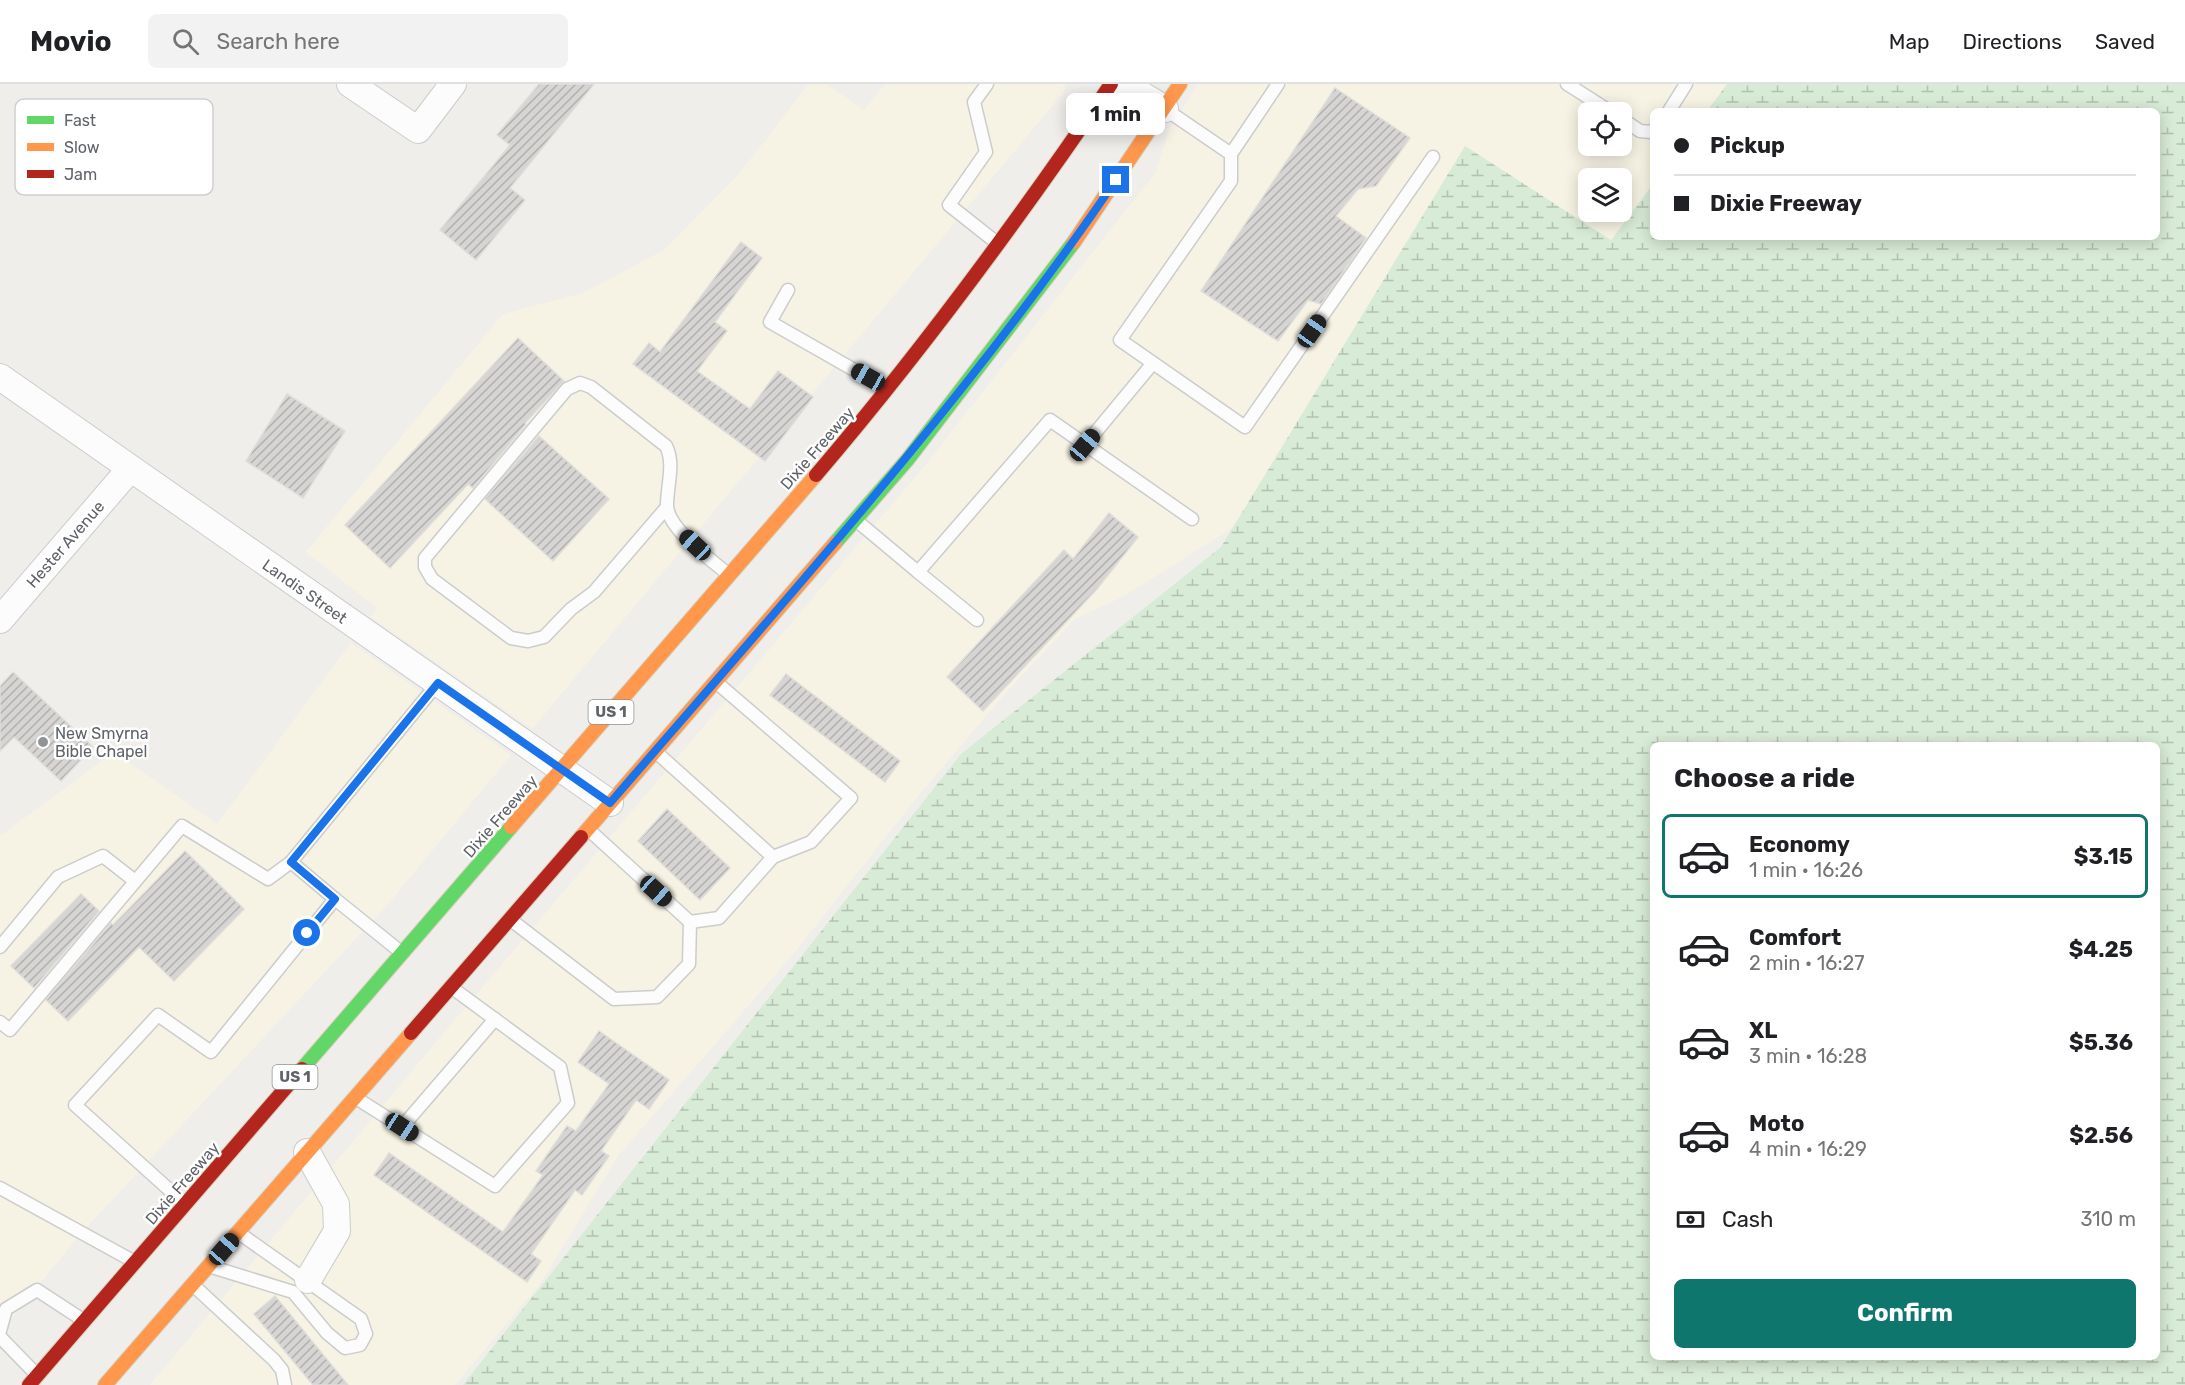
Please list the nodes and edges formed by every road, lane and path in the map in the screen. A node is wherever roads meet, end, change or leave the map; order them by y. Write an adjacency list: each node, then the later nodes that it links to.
1 (350, 84): 2 (street)
2 (453, 84)
3 (987, 84): 17 (lane)
4 (1111, 84): 17 (main road, Dixie Freeway / US 1)
5 (1124, 84): 12 (street)
6 (1180, 84): 12 (main road)
7 (1278, 84): 15 (lane)
8 (1567, 84): 10 (lane)
9 (1686, 84): 11 (lane)
10 (1595, 102)
11 (1671, 108)
12 (1165, 109): 15 (lane); 25 (main road)
13 (1632, 126): 14 (lane)
14 (1650, 132)
15 (1231, 154): 19 (lane)
16 (1433, 157): 19 (lane)
17 (999, 245): 21 (main road, Dixie Freeway / US 1)
18 (788, 290): 21 (lane)
19 (1153, 363): 22 (lane)
20 (0, 377): 23 (street, Landis Street)
21 (887, 388): 28 (main road, Dixie Freeway / US 1)
22 (1085, 445): 26 (lane); 27 (lane)
23 (130, 469): 29 (street, Hester Avenue); 32 (street, Landis Street)
24 (667, 507): 24 (lane); 28 (lane)
25 (856, 519): 27 (lane); 31 (main road)
26 (1192, 519)
27 (918, 572): 30 (lane)
28 (729, 575): 34 (main road, Dixie Freeway / US 1)
29 (0, 620)
30 (977, 620)
31 (716, 681): 33 (main road); 37 (lane)
32 (438, 683): 34 (street, Landis Street); 38 (lane)
33 (655, 751): 35 (main road); 37 (lane)
34 (562, 770): 35 (street, Landis Street); 44 (main road, Dixie Freeway / US 1)
35 (610, 803): 36 (main road)
36 (588, 829): 41 (main road); 42 (lane)
37 (773, 857): 42 (lane)
38 (291, 862): 39 (lane); 40 (lane)
39 (135, 881): 43 (lane); 47 (lane)
40 (335, 899): 44 (lane); 52 (lane)
41 (510, 919): 42 (lane); 45 (main road)
42 (690, 922)
43 (0, 947)
44 (403, 953): 52 (main road, Dixie Freeway / US 1)
45 (451, 986): 46 (lane); 48 (main road)
46 (495, 1019): 49 (lane); 49 (lane)
47 (0, 1022)
48 (355, 1097): 49 (lane); 50 (main road)
49 (402, 1127)
50 (307, 1152): 53 (main road); 56 (street)
51 (0, 1188): 54 (lane)
52 (185, 1204): 54 (main road, Dixie Freeway / US 1)
53 (238, 1232): 55 (main road); 56 (lane)
54 (135, 1263): 58 (main road, Dixie Freeway / US 1)
55 (209, 1266): 56 (lane); 57 (main road)
56 (308, 1280)
57 (192, 1284): 62 (main road); 63 (lane)
58 (84, 1321): 59 (lane); 61 (main road, Dixie Freeway / US 1)
59 (0, 1331)
60 (0, 1337): 61 (lane)
61 (33, 1380)
62 (105, 1385)
63 (285, 1385)

